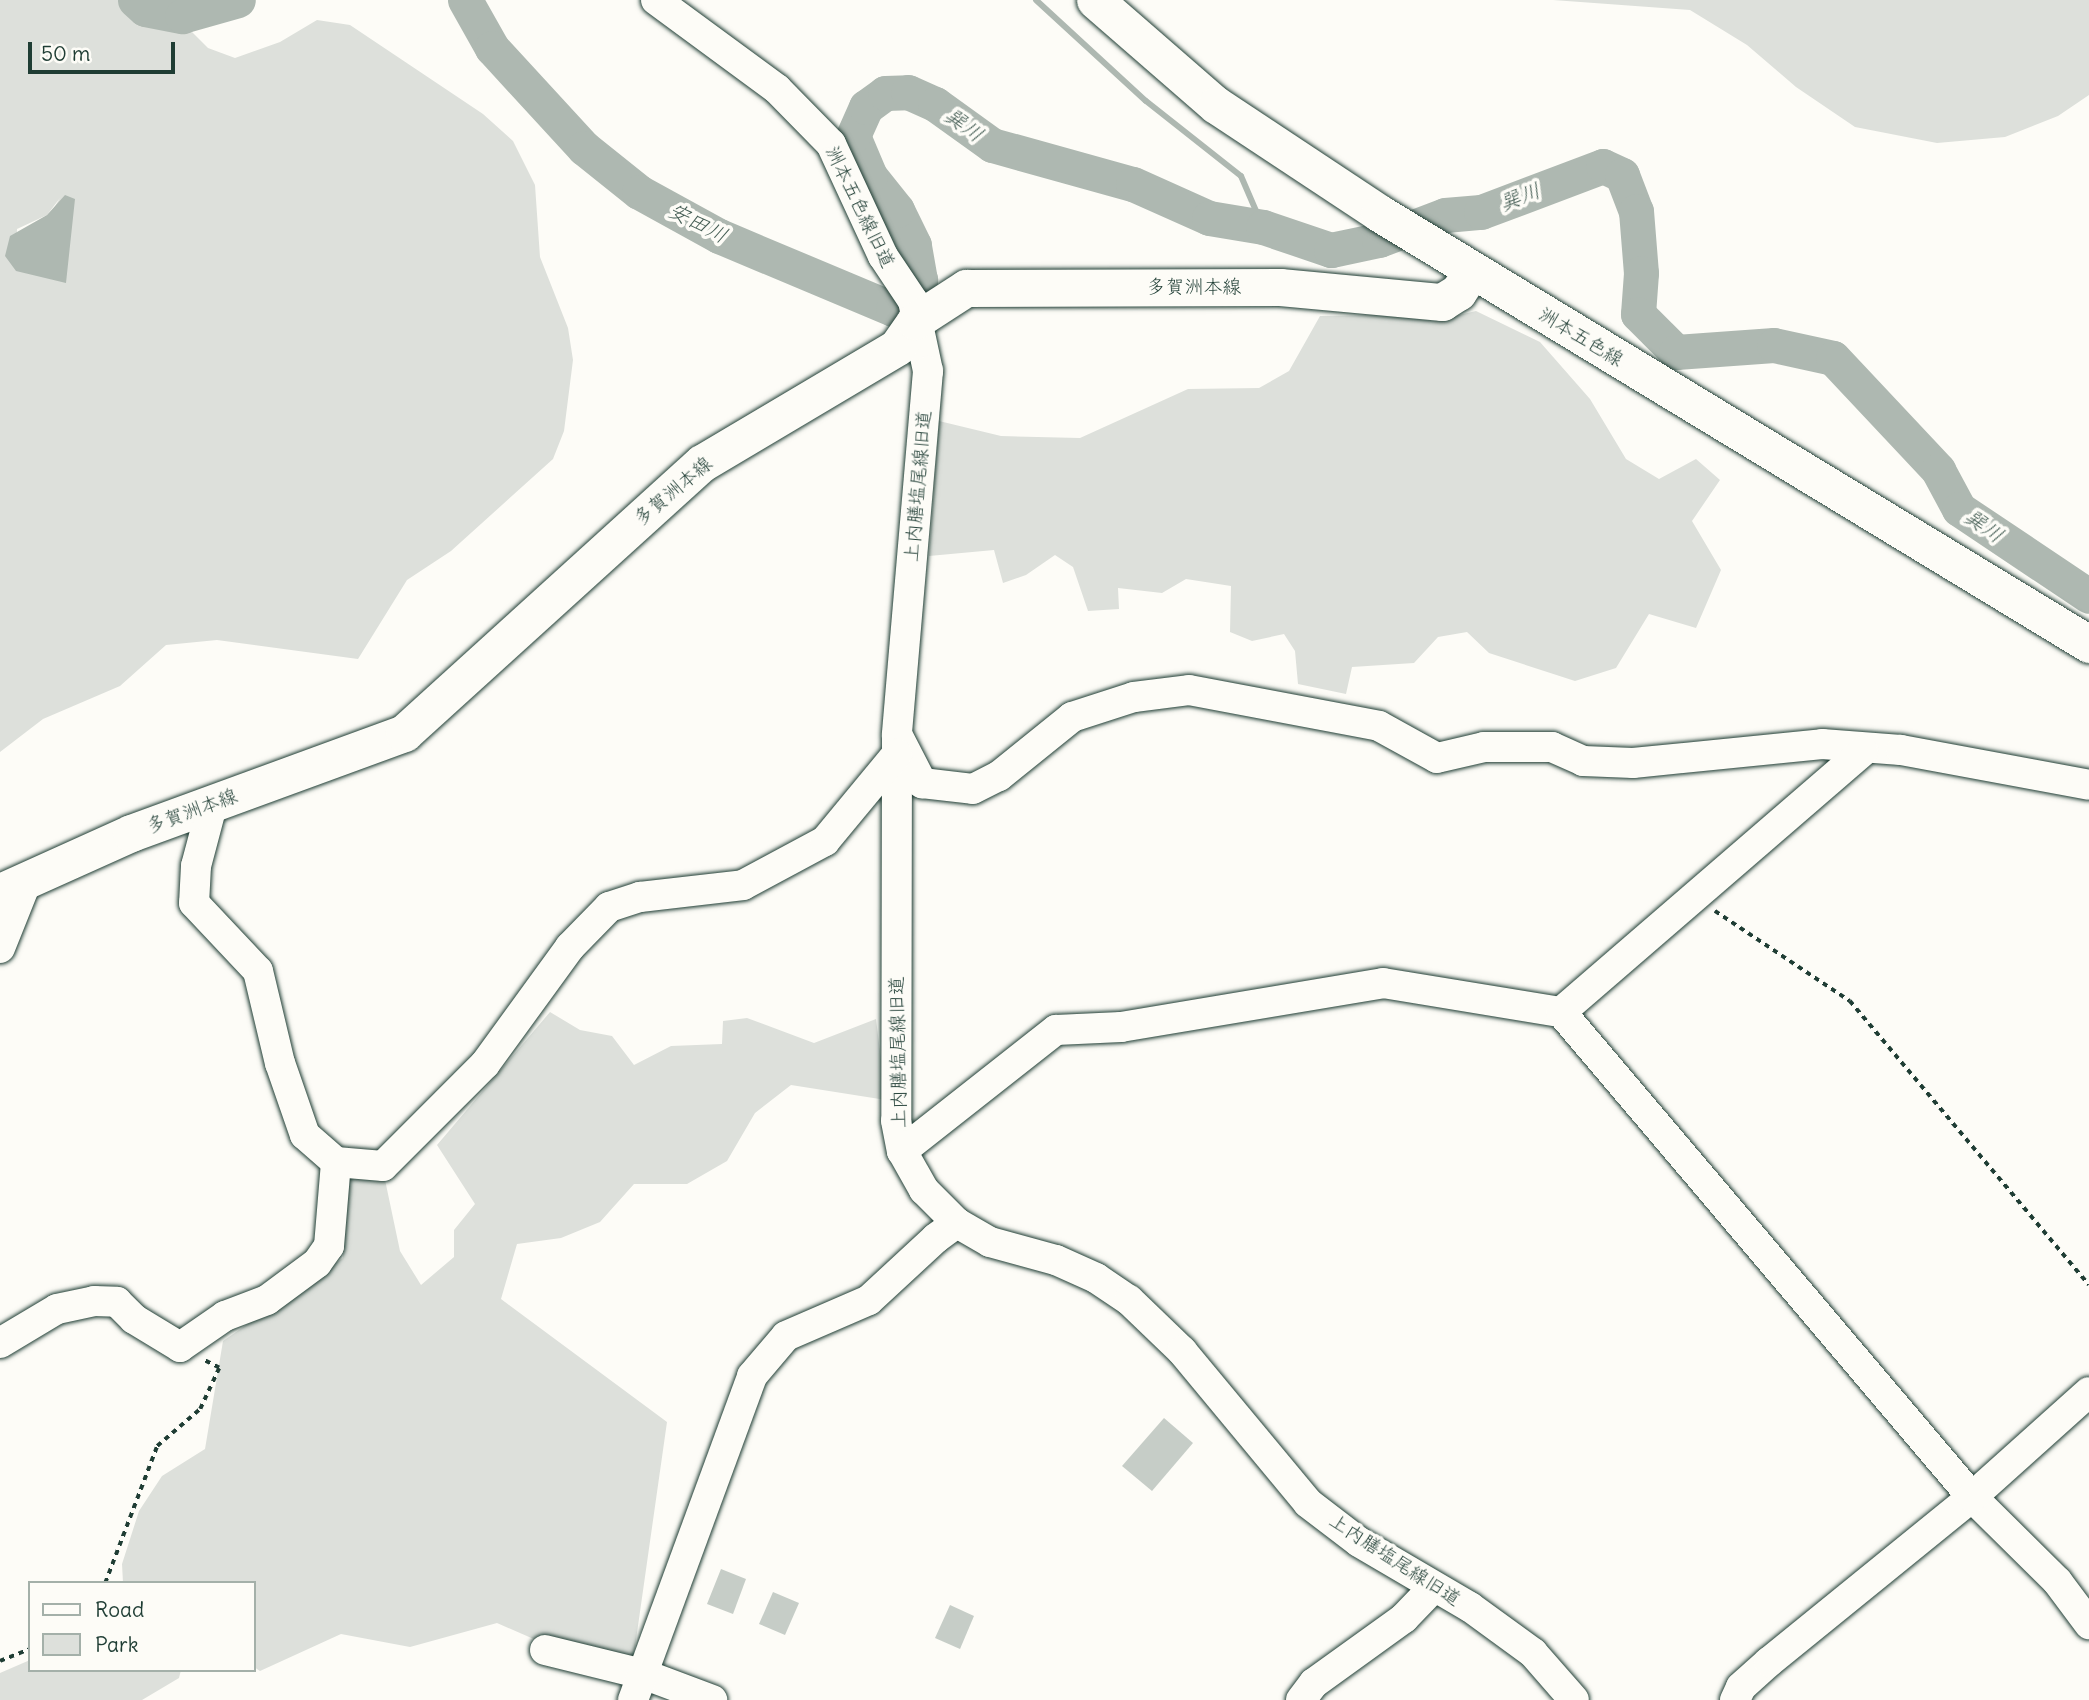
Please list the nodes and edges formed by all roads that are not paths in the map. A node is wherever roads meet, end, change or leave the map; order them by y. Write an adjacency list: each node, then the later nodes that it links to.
1 (656, 0): 4 (street, 洲本五色線旧道)
2 (1095, 0): 3 (main road, 洲本五色線)
3 (1472, 271): 4 (main road, 多賀洲本線); 5 (main road, 洲本五色線)
4 (908, 301): 6 (street, 上内膳塩尾線旧道); 9 (main road, 多賀洲本線)
5 (2089, 644)
6 (897, 744): 7 (street); 13 (street, 上内膳塩尾線旧道); 14 (street)
7 (1863, 751): 8 (street); 12 (street)
8 (2089, 785)
9 (213, 802): 10 (main road, 多賀洲本線); 14 (street)
10 (13, 888): 11 (street)
11 (0, 948)
12 (1560, 1012): 13 (street); 18 (street)
13 (902, 1151): 15 (street, 上内膳塩尾線旧道)
14 (336, 1162): 16 (street)
15 (957, 1223): 19 (street, 上内膳塩尾線旧道); 22 (street)
16 (0, 1343)
17 (2089, 1392): 18 (street)
18 (1972, 1497): 20 (street); 26 (street)
19 (1433, 1588): 24 (street); 25 (street, 上内膳塩尾線旧道)
20 (2089, 1625)
21 (545, 1650): 22 (street)
22 (638, 1687): 23 (street)
23 (712, 1700)
24 (1301, 1700)
25 (1574, 1700)
26 (1735, 1700)

